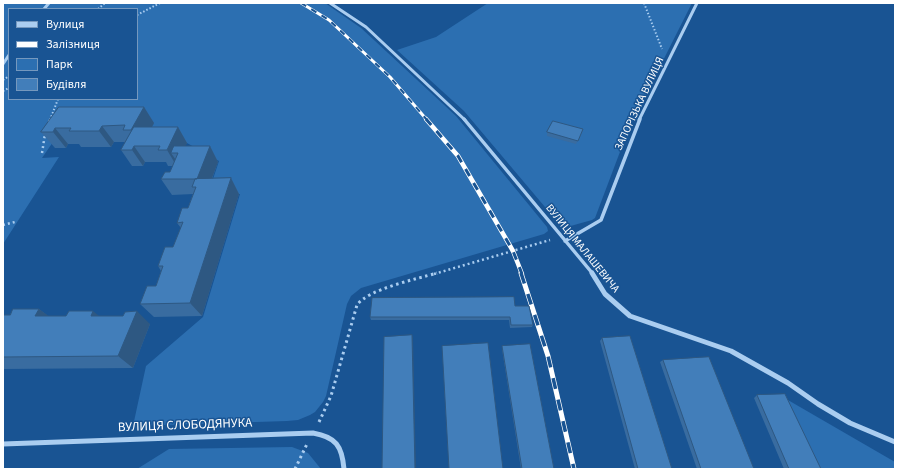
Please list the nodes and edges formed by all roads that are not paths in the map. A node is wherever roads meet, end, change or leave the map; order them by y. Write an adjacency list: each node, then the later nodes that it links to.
1 (330, 3): 3 (street, ВУЛИЦЯ МАЛАШЕВИЧА)
2 (697, 3): 3 (street, ЗАПОРІЗЬКА ВУЛИЦЯ)
3 (565, 241): 4 (street, ВУЛИЦЯ МАЛАШЕВИЧА)
4 (895, 442)
5 (3, 444): 6 (street, ВУЛИЦЯ СЛОБОДЯНУКА)
6 (344, 469)

